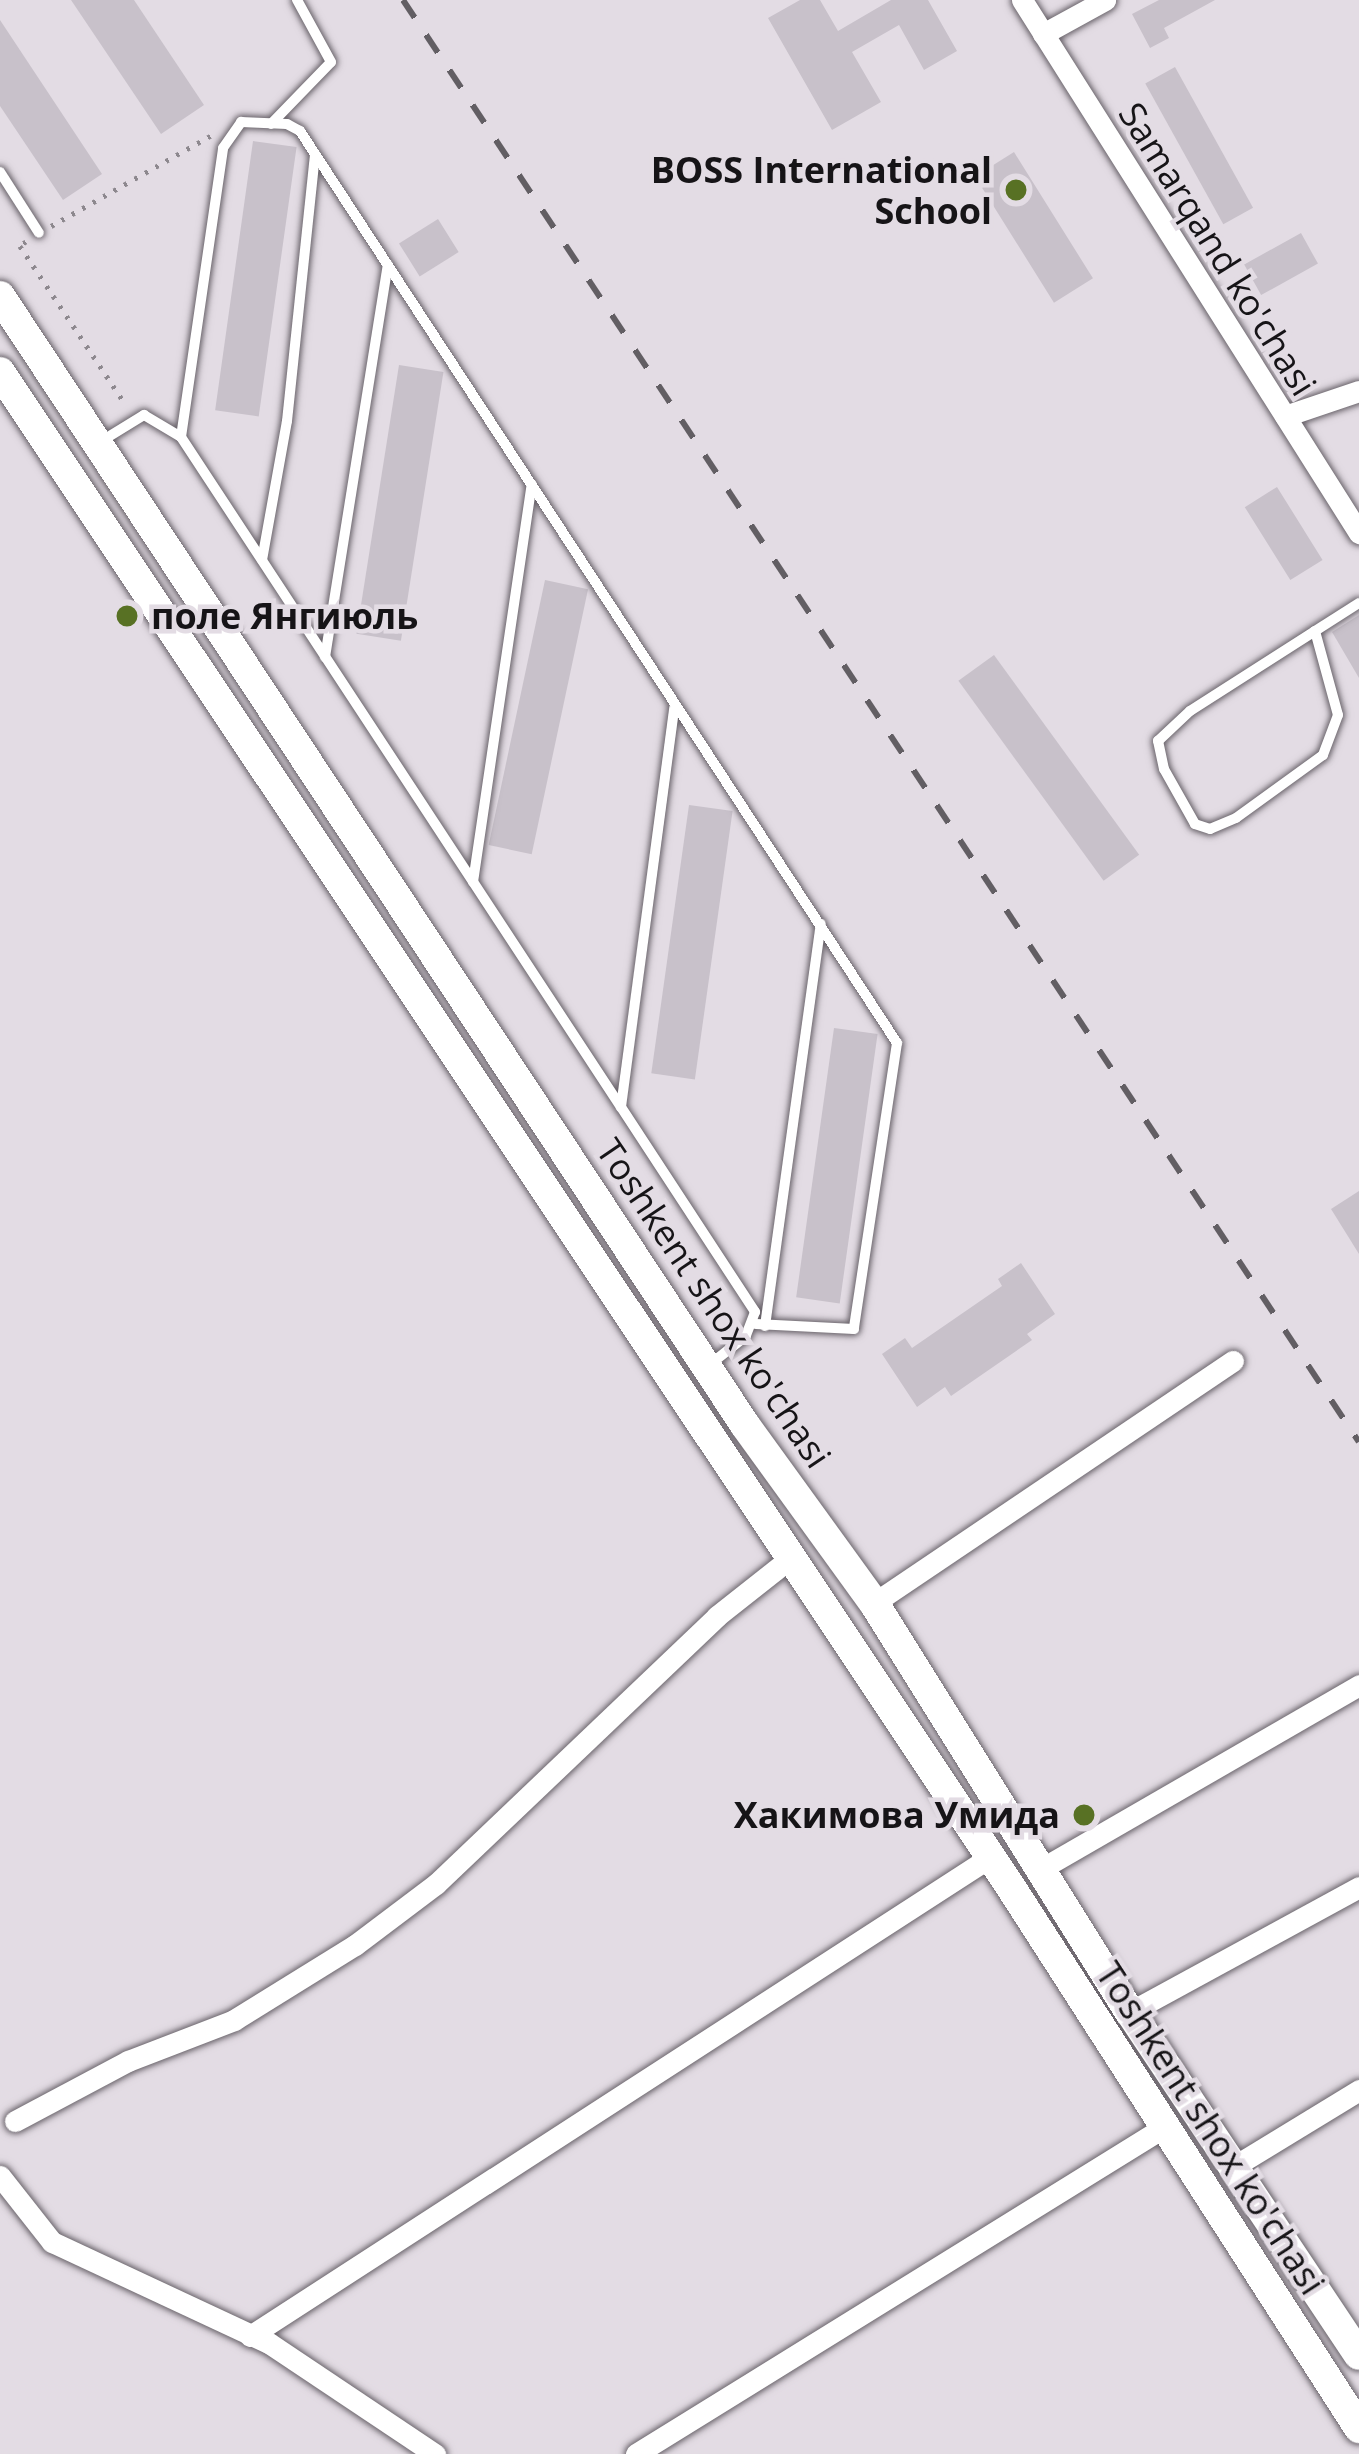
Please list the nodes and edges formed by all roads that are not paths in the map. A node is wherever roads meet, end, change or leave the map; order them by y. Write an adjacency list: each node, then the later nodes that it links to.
1 (297, 0): 6 (lane)
2 (1022, 0): 5 (street, Samarqand ko'chasi)
3 (1105, 0): 4 (street)
4 (1074, 7): 5 (street)
5 (1043, 34): 14 (street, Samarqand ko'chasi)
6 (271, 124): 7 (lane); 15 (lane)
7 (315, 153): 10 (lane); 19 (lane)
8 (0, 172): 9 (lane)
9 (39, 233)
10 (388, 265): 17 (lane); 22 (lane)
11 (0, 296): 16 (main road, Toshkent shox ko'chasi)
12 (0, 372): 31 (main road, Toshkent shox ko'chasi)
13 (1359, 391): 14 (street)
14 (1285, 416): 18 (street, Samarqand ko'chasi)
15 (181, 437): 16 (lane); 19 (lane)
16 (97, 444): 29 (main road, Toshkent shox ko'chasi)
17 (532, 484): 23 (lane); 24 (lane)
18 (1359, 533)
19 (262, 560): 22 (lane)
20 (1359, 603): 21 (lane)
21 (1315, 631): 21 (lane)
22 (325, 657): 24 (lane)
23 (674, 709): 25 (lane); 26 (lane)
24 (472, 882): 26 (lane)
25 (821, 924): 27 (lane); 27 (lane)
26 (621, 1107): 27 (lane)
27 (760, 1325): 29 (lane)
28 (1233, 1361): 33 (street)
29 (706, 1367): 30 (main road, Toshkent shox ko'chasi)
30 (745, 1425): 31 (main road); 33 (main road, Toshkent shox ko'chasi)
31 (712, 1447): 32 (main road, Toshkent shox ko'chasi)
32 (788, 1560): 35 (main road, Toshkent shox ko'chasi); 40 (street)
33 (874, 1603): 36 (main road, Toshkent shox ko'chasi)
34 (1359, 1685): 36 (street)
35 (990, 1857): 41 (main road, Toshkent shox ko'chasi); 44 (street)
36 (1039, 1870): 38 (main road, Toshkent shox ko'chasi)
37 (1359, 1887): 38 (street)
38 (1130, 2012): 42 (main road, Toshkent shox ko'chasi)
39 (1359, 2090): 42 (street)
40 (14, 2121)
41 (1161, 2129): 46 (main road, Toshkent shox ko'chasi); 48 (street)
42 (1233, 2167): 45 (main road, Toshkent shox ko'chasi)
43 (0, 2176): 44 (street)
44 (250, 2336): 47 (street)
45 (1356, 2344)
46 (1359, 2428)
47 (435, 2454)
48 (636, 2454)

